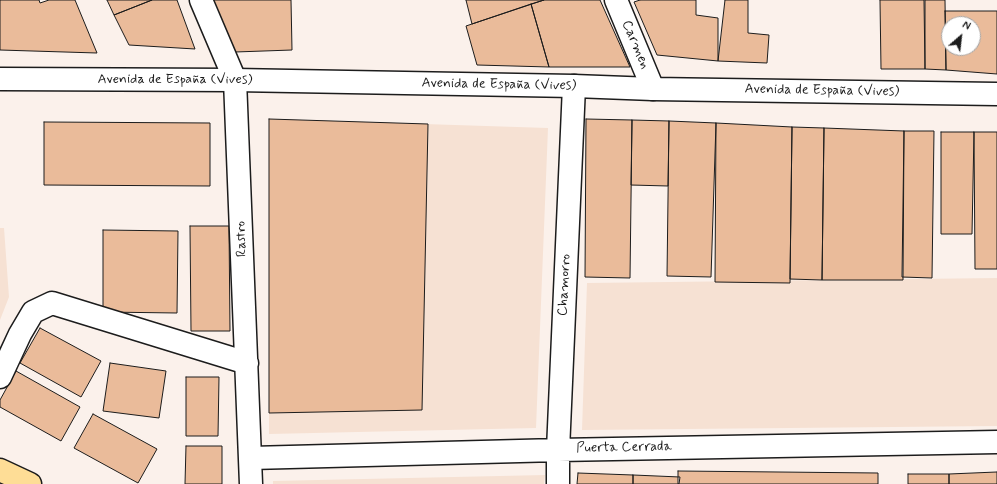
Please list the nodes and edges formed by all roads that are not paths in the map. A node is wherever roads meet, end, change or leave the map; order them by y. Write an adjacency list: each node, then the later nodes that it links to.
1 (201, 0): 4 (street, Rastro)
2 (616, 0): 6 (street, Carmen)
3 (0, 79): 4 (street, Avenida de España (Vives))
4 (235, 80): 5 (street, Avenida de España (Vives)); 8 (street, Rastro)
5 (574, 86): 6 (street, Avenida de España (Vives)); 11 (street, Chamorro)
6 (653, 89): 7 (street, Avenida de España (Vives))
7 (997, 94)
8 (247, 363): 9 (street); 12 (street, Rastro)
9 (0, 377)
10 (997, 442): 11 (street, Puerta Cerrada)
11 (558, 450): 12 (street, Puerta Cerrada); 16 (street, Chamorro)
12 (251, 458): 15 (street, Rastro)
13 (0, 470): 14 (main road)
14 (30, 484)
15 (251, 484)
16 (558, 484)

